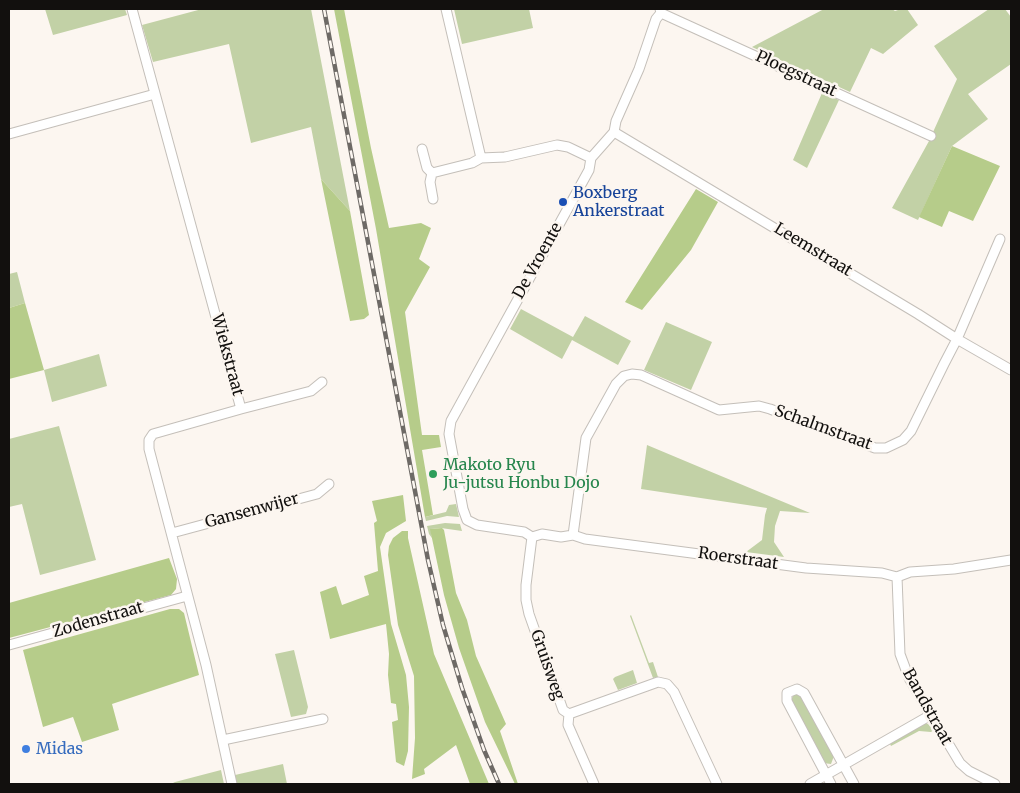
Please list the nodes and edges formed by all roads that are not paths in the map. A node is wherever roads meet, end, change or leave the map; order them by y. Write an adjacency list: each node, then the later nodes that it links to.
1 (132, 9): 4 (street, Wiekstraat)
2 (446, 9): 9 (street)
3 (660, 11): 5 (street, De Vroente); 7 (street, Ploegstraat)
4 (155, 94): 6 (street); 17 (street, Wiekstraat)
5 (614, 132): 10 (street, De Vroente); 14 (street, Leemstraat)
6 (9, 134)
7 (931, 136)
8 (422, 149): 11 (street)
9 (481, 158): 10 (street); 11 (street)
10 (591, 158): 19 (street, De Vroente)
11 (432, 173): 12 (street)
12 (433, 199)
13 (1000, 239): 14 (street)
14 (957, 340): 15 (street, Leemstraat); 21 (street, Schalmstraat)
15 (1011, 370)
16 (322, 382): 17 (street)
17 (242, 409): 20 (street, Wiekstraat)
18 (329, 484): 20 (street, Gansenwijer)
19 (468, 520): 22 (street, Roerstraat)
20 (172, 533): 25 (street, Wiekstraat)
21 (573, 534): 22 (street, Roerstraat); 24 (street, Roerstraat)
22 (532, 537): 27 (street, Gruisweg)
23 (1011, 560): 24 (street, Roerstraat)
24 (897, 577): 28 (street, Bandstraat)
25 (187, 596): 26 (street, Zodenstraat); 30 (street, Wiekstraat)
26 (9, 645)
27 (569, 714): 34 (street, Gruisweg); 35 (street)
28 (928, 716): 31 (street); 39 (street, Bandstraat)
29 (323, 719): 30 (street)
30 (223, 740): 33 (street, Wiekstraat)
31 (843, 765): 32 (street); 32 (street); 38 (street)
32 (825, 776): 36 (street); 37 (street)
33 (232, 784)
34 (594, 784)
35 (717, 784)
36 (810, 784)
37 (831, 784)
38 (854, 784)
39 (996, 784)

